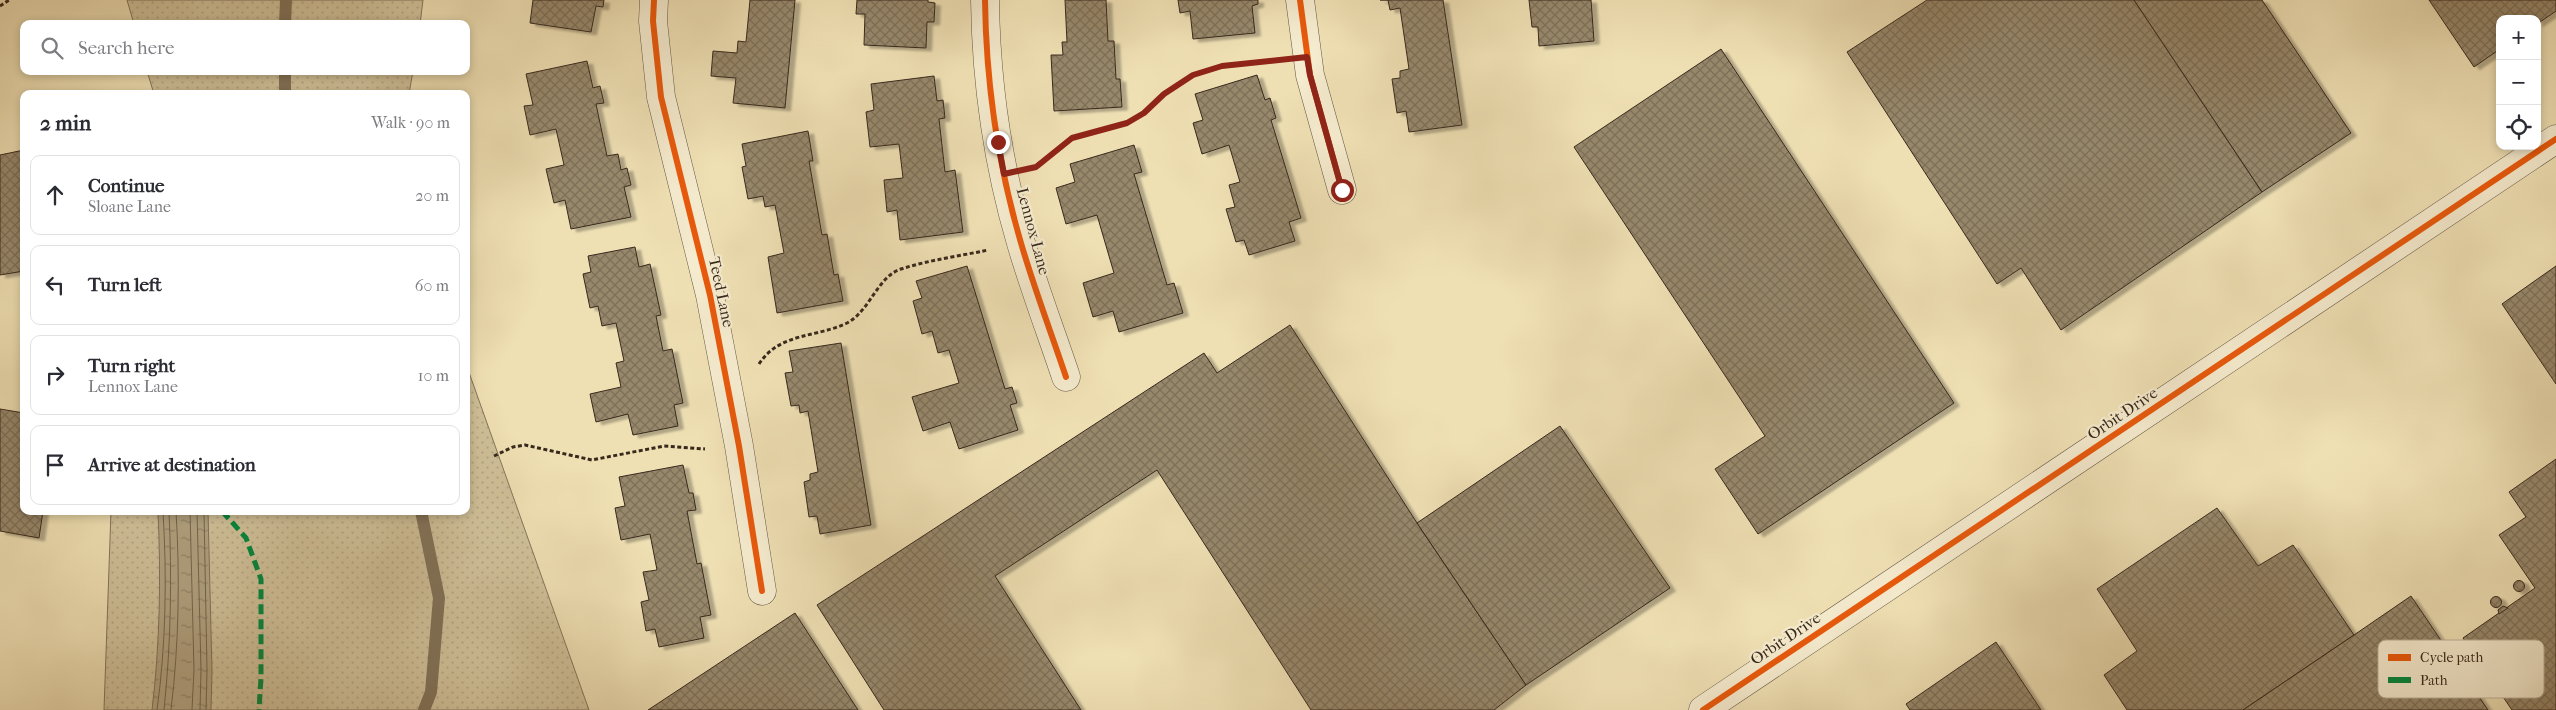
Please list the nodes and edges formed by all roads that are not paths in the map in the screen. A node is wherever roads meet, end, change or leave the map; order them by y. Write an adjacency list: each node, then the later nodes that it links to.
1 (654, 0): 7 (street, Teed Lane)
2 (985, 0): 6 (street, Lennox Lane)
3 (1300, 0): 5 (street)
4 (2556, 139): 8 (street, Orbit Drive)
5 (1342, 190)
6 (1066, 377)
7 (762, 591)
8 (1703, 710)

